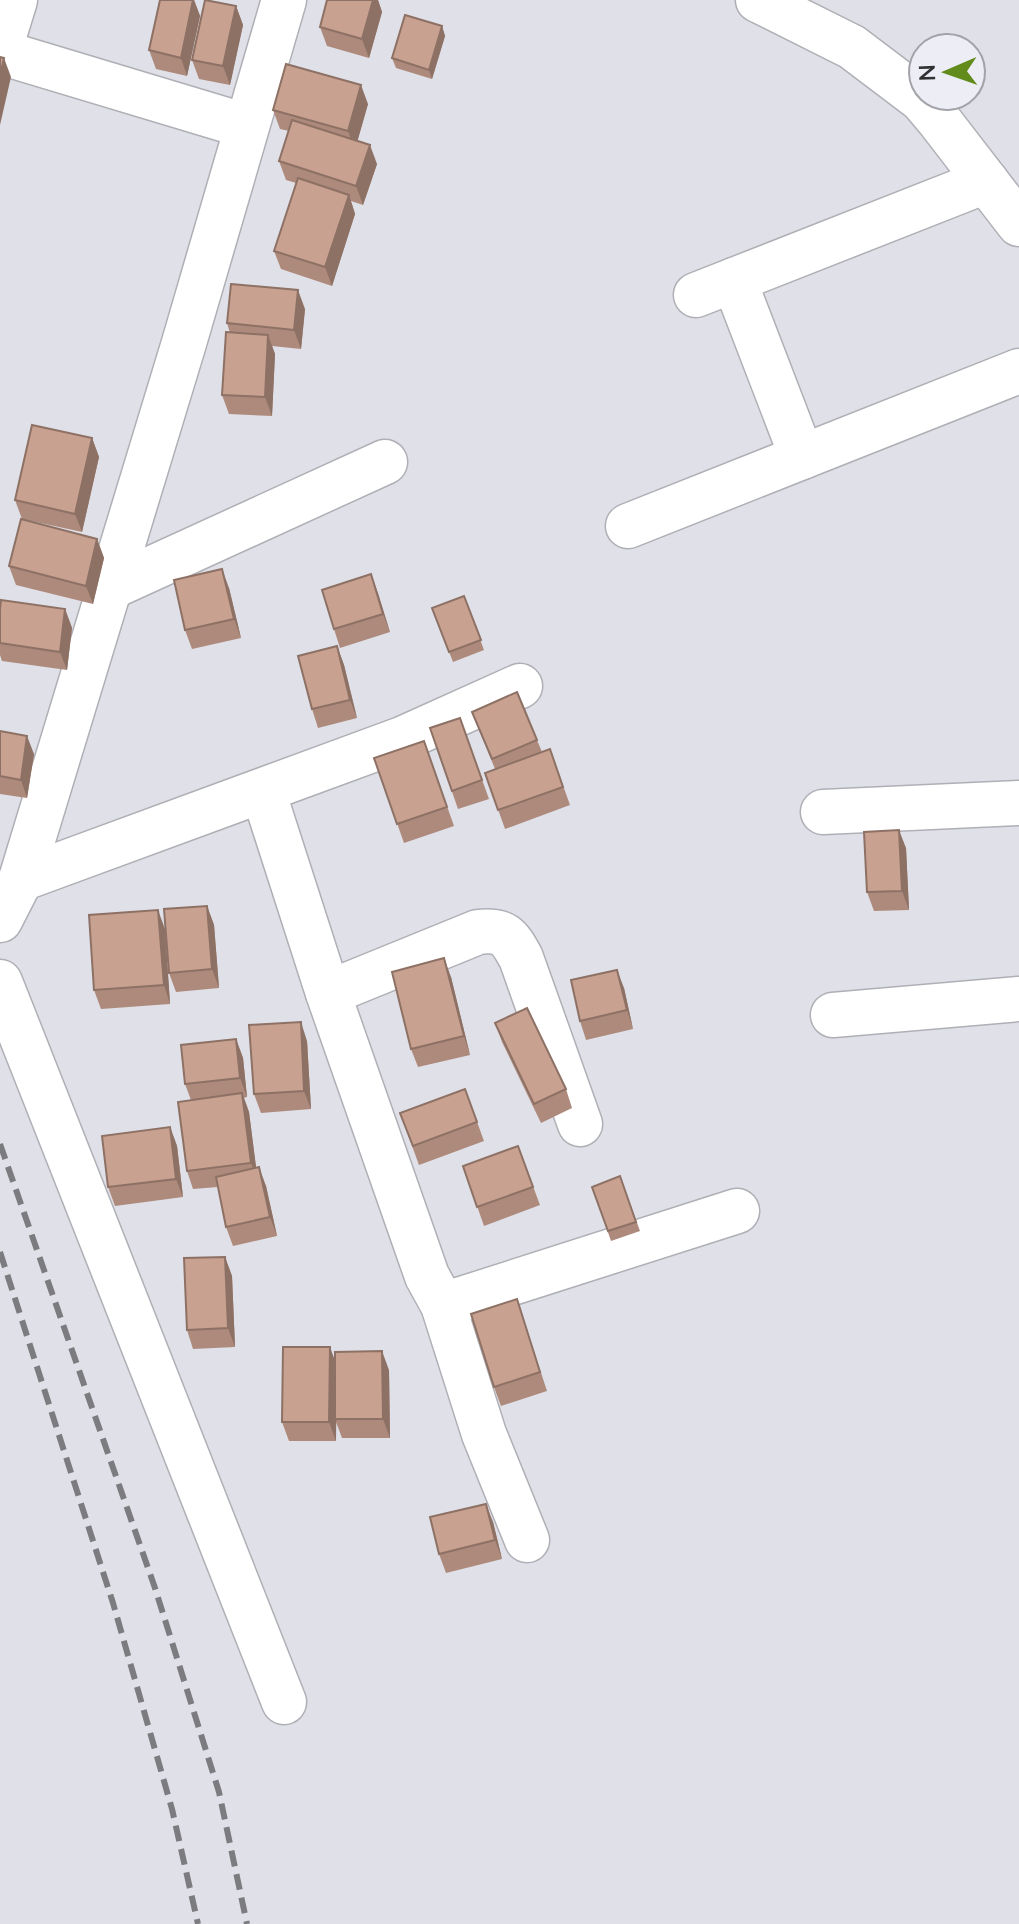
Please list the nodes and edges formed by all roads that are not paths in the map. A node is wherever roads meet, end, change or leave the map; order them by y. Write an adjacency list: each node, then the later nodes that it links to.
1 (15, 0): 5 (street)
2 (284, 0): 6 (street)
3 (758, 0): 4 (street)
4 (833, 26): 7 (street)
5 (0, 50): 6 (street)
6 (246, 126): 13 (street)
7 (986, 181): 8 (street); 10 (street)
8 (1019, 224)
9 (1019, 371): 10 (street)
10 (802, 457): 12 (street)
11 (385, 462): 13 (street)
12 (628, 526)
13 (109, 588): 18 (street)
14 (520, 686): 15 (street)
15 (263, 791): 18 (street); 21 (street)
16 (1019, 803): 17 (street)
17 (823, 812)
18 (21, 879): 19 (street)
19 (0, 920)
20 (0, 982): 28 (street)
21 (328, 993): 24 (street); 26 (street)
22 (1019, 999): 23 (street)
23 (833, 1015)
24 (580, 1124)
25 (737, 1211): 26 (street)
26 (443, 1305): 27 (street)
27 (527, 1540)
28 (284, 1702)

